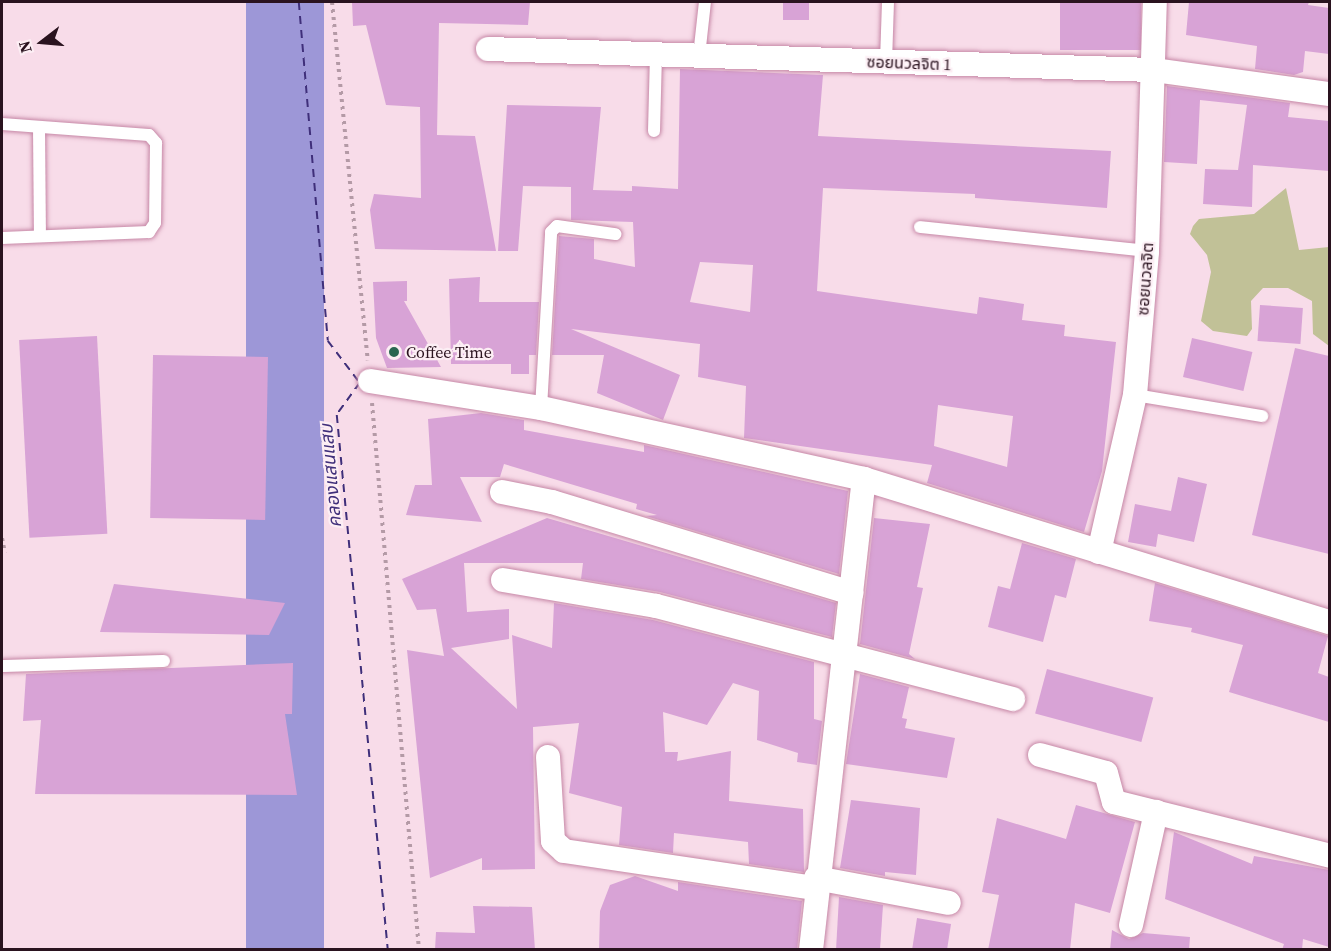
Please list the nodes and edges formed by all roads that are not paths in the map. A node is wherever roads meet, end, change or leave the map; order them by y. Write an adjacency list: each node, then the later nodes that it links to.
1 (705, 2): 6 (lane)
2 (888, 2): 7 (lane)
3 (1155, 2): 8 (street, ซอยนวลจิต)
4 (488, 49): 5 (street, ซอยนวลจิต 1)
5 (656, 55): 6 (street, ซอยนวลจิต 1); 12 (lane)
6 (699, 56): 7 (street, ซอยนวลจิต 1)
7 (886, 62): 8 (street, ซอยนวลจิต 1)
8 (1154, 70): 9 (street, ซอยนวลจิต 1); 17 (street, ซอยนวลจิต)
9 (1329, 94)
10 (2, 124): 11 (lane)
11 (39, 127): 15 (lane); 15 (lane)
12 (654, 131)
13 (920, 227): 17 (lane)
14 (615, 234): 20 (lane)
15 (40, 236): 16 (lane)
16 (2, 238)
17 (1148, 251): 19 (street, ซอยนวลจิต)
18 (370, 381): 20 (street)
19 (1135, 395): 21 (lane); 24 (street, ซอยนวลจิต)
20 (542, 408): 22 (street)
21 (1262, 416)
22 (864, 479): 24 (street); 26 (street)
23 (501, 492): 26 (street)
24 (1099, 552): 27 (street)
25 (503, 580): 28 (street)
26 (852, 593): 28 (street)
27 (1329, 622)
28 (845, 653): 31 (street); 36 (street)
29 (164, 661): 30 (lane)
30 (2, 666)
31 (1013, 699)
32 (1040, 755): 34 (street)
33 (548, 758): 36 (street)
34 (1156, 813): 35 (street); 38 (street)
35 (1329, 855)
36 (815, 883): 37 (street); 39 (street)
37 (949, 903)
38 (1131, 925)
39 (811, 950)

